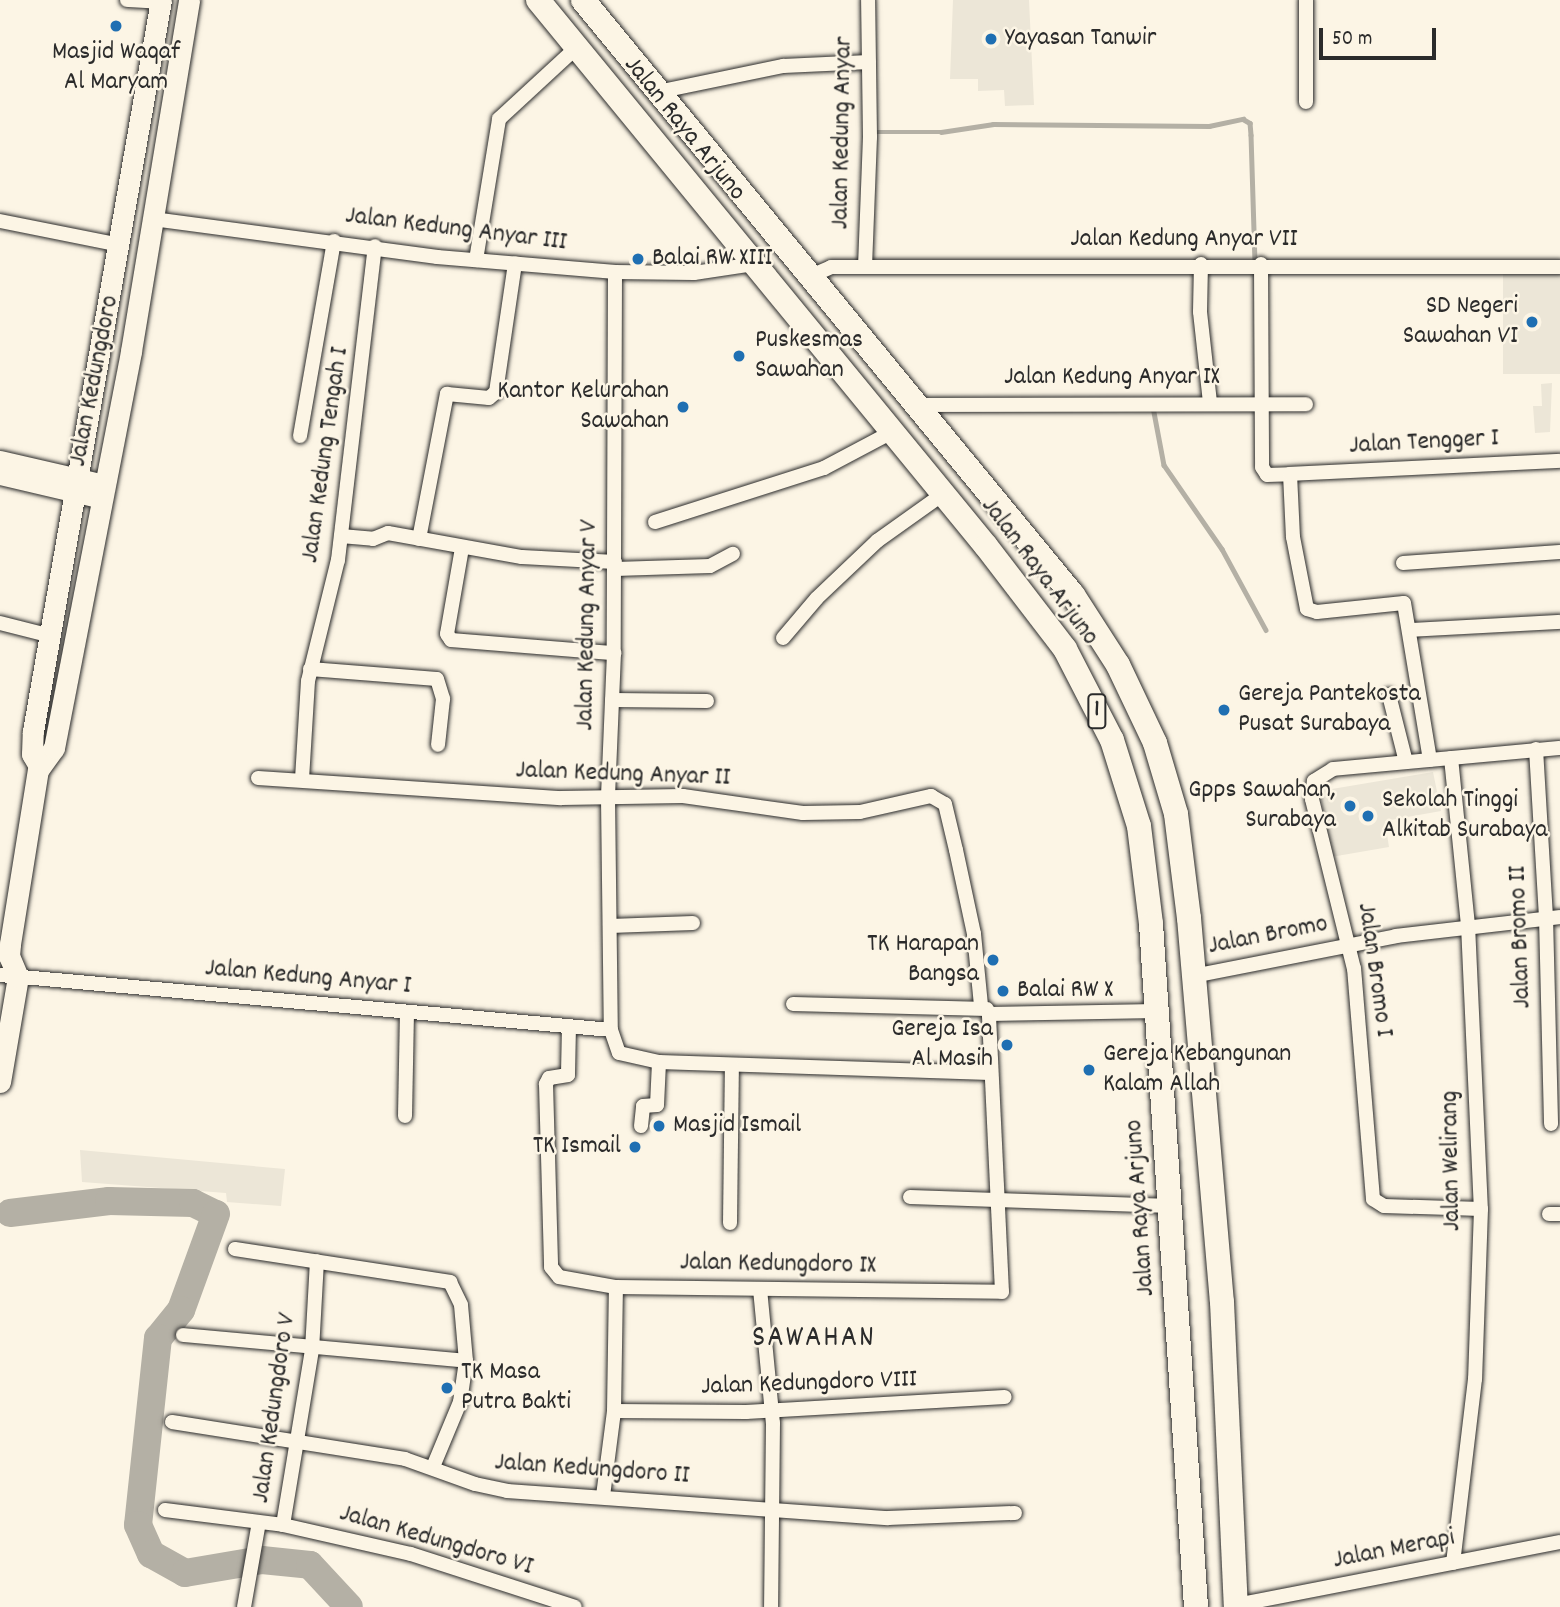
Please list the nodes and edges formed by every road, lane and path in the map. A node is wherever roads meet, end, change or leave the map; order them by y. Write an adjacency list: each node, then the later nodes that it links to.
1 (127, 0): 7 (street)
2 (189, 0): 14 (main road, Jalan Kedungdoro)
3 (538, 0): 8 (highway, Jalan Raya Arjuno / 1)
4 (583, 0): 11 (highway, Jalan Raya Arjuno / 1)
5 (868, 0): 9 (street, Jalan Kedung Anyar)
6 (1306, 0): 12 (street)
7 (161, 1): 17 (main road, Jalan Kedungdoro)
8 (578, 47): 10 (highway, Jalan Raya Arjuno / 1); 19 (street)
9 (868, 62): 11 (street); 24 (street, Jalan Kedung Anyar)
10 (614, 89): 11 (highway); 13 (highway, Jalan Raya Arjuno / 1)
11 (662, 91): 13 (highway); 27 (highway, Jalan Raya Arjuno / 1)
12 (1306, 102)
13 (645, 125): 21 (highway, Jalan Raya Arjuno / 1)
14 (153, 219): 16 (street, Jalan Kedung Anyar III); 39 (main road, Jalan Kedungdoro)
15 (0, 220): 17 (street)
16 (334, 241): 18 (street, Jalan Kedung Anyar III); 33 (street)
17 (120, 245): 38 (main road, Jalan Kedungdoro)
18 (375, 246): 19 (street, Jalan Kedung Anyar III); 42 (street, Jalan Kedung Tengah I)
19 (476, 260): 20 (street, Jalan Kedung Anyar III)
20 (515, 263): 26 (street, Jalan Kedung Anyar III); 43 (street)
21 (755, 264): 26 (street, Jalan Kedung Anyar III); 32 (highway, Jalan Raya Arjuno / 1)
22 (1201, 264): 23 (street, Jalan Kedung Anyar VII); 24 (street, Jalan Kedung Anyar VII); 28 (street)
23 (1257, 264): 25 (street, Jalan Kedung Anyar VII); 29 (street)
24 (865, 267): 27 (street, Jalan Kedung Anyar VII)
25 (1560, 267)
26 (615, 272): 48 (street, Jalan Kedung Anyar V)
27 (811, 276): 31 (highway, Jalan Raya Arjuno / 1)
28 (1210, 402): 29 (street, Jalan Kedung Anyar IX); 31 (street, Jalan Kedung Anyar IX)
29 (1260, 403): 30 (street, Jalan Kedung Anyar IX); 36 (street)
30 (1306, 404)
31 (918, 405): 76 (highway, Jalan Raya Arjuno / 1)
32 (894, 432): 40 (highway, Jalan Raya Arjuno / 1); 41 (street)
33 (300, 436)
34 (0, 460): 38 (street)
35 (1560, 461): 36 (street, Jalan Tengger I)
36 (1290, 474): 51 (street)
37 (0, 475): 38 (street)
38 (79, 486): 39 (street); 52 (main road, Jalan Kedungdoro)
39 (103, 491): 65 (main road, Jalan Kedungdoro)
40 (943, 494): 53 (street); 79 (highway, Jalan Raya Arjuno / 1)
41 (655, 522)
42 (341, 536): 43 (street); 55 (street, Jalan Kedung Tengah I)
43 (419, 538): 44 (street)
44 (463, 548): 48 (street); 54 (street)
45 (1560, 552): 47 (street)
46 (733, 554): 48 (street)
47 (1403, 563)
48 (615, 566): 54 (street, Jalan Kedung Anyar V)
49 (1560, 622): 51 (street)
50 (0, 623): 52 (street)
51 (1410, 630): 63 (street)
52 (51, 636): 65 (main road, Jalan Kedungdoro)
53 (783, 638)
54 (614, 653): 57 (street, Jalan Kedung Anyar V)
55 (310, 669): 59 (street); 67 (street, Jalan Kedung Tengah I)
56 (1389, 695): 64 (street)
57 (612, 700): 58 (street); 68 (street, Jalan Kedung Anyar V)
58 (707, 701)
59 (438, 745)
60 (1560, 748): 61 (street, Jalan Bromo I)
61 (1536, 749): 62 (street, Jalan Bromo I); 69 (street, Jalan Bromo II)
62 (1451, 758): 63 (street, Jalan Bromo I); 72 (street, Jalan Welirang)
63 (1430, 760): 64 (street, Jalan Bromo I)
64 (1406, 762): 74 (street, Jalan Bromo I)
65 (40, 766): 70 (main road, Jalan Kedungdoro)
66 (258, 778): 67 (street, Jalan Kedung Anyar II)
67 (302, 779): 68 (street, Jalan Kedung Anyar II)
68 (608, 798): 73 (street, Jalan Kedung Anyar V); 78 (street, Jalan Kedung Anyar II)
69 (1553, 917): 72 (street, Jalan Bromo); 88 (street, Jalan Bromo II)
70 (7, 920): 75 (main road, Jalan Kedungdoro)
71 (693, 923): 73 (street)
72 (1468, 925): 74 (street, Jalan Bromo); 93 (street, Jalan Welirang)
73 (610, 926): 82 (street, Jalan Kedung Anyar V)
74 (1350, 944): 76 (street, Jalan Bromo); 93 (street, Jalan Bromo I)
75 (7, 968): 80 (street, Jalan Kedung Anyar I); 86 (main road, Jalan Kedungdoro)
76 (1193, 976): 96 (highway, Jalan Raya Arjuno / 1)
77 (793, 1004): 78 (street)
78 (985, 1010): 79 (street); 85 (street, Jalan Kedung Anyar II)
79 (1157, 1011): 92 (highway, Jalan Raya Arjuno / 1)
80 (407, 1012): 81 (street, Jalan Kedung Anyar I); 87 (street)
81 (569, 1026): 82 (street, Jalan Kedung Anyar I); 99 (street, Jalan Kedungdoro IX)
82 (611, 1030): 83 (street, Jalan Kedung Anyar V)
83 (659, 1062): 84 (street); 89 (street)
84 (732, 1066): 85 (street); 94 (street)
85 (990, 1073): 91 (street, Jalan Kedung Anyar II)
86 (0, 1082)
87 (405, 1115)
88 (1551, 1124)
89 (641, 1126)
90 (910, 1197): 91 (street)
91 (998, 1198): 92 (street); 101 (street, Jalan Kedung Anyar II)
92 (1171, 1206): 97 (highway, Jalan Raya Arjuno / 1)
93 (1481, 1209): 118 (street, Jalan Welirang)
94 (730, 1223)
95 (235, 1249): 98 (street)
96 (1217, 1253): 97 (highway); 119 (highway, Jalan Raya Arjuno / 1)
97 (1174, 1256): 123 (highway, Jalan Raya Arjuno / 1)
98 (317, 1261): 103 (street, Jalan Kedungdoro V); 104 (street)
99 (616, 1287): 100 (street, Jalan Kedungdoro IX); 107 (street)
100 (760, 1289): 101 (street, Jalan Kedungdoro IX); 106 (street)
101 (1002, 1292)
102 (183, 1335): 103 (street)
103 (312, 1350): 104 (street); 109 (street, Jalan Kedungdoro V)
104 (467, 1362): 110 (street)
105 (1005, 1397): 106 (street, Jalan Kedungdoro VIII)
106 (772, 1410): 107 (street, Jalan Kedungdoro VIII); 112 (street)
107 (614, 1411): 111 (street)
108 (172, 1422): 109 (street, Jalan Kedungdoro II)
109 (295, 1441): 110 (street, Jalan Kedungdoro II); 115 (street, Jalan Kedungdoro V)
110 (433, 1467): 111 (street, Jalan Kedungdoro II)
111 (603, 1496): 112 (street, Jalan Kedungdoro II)
112 (773, 1508): 114 (street, Jalan Kedungdoro II); 122 (street)
113 (165, 1510): 116 (street, Jalan Kedungdoro V)
114 (1015, 1513)
115 (283, 1525): 116 (street, Jalan Kedungdoro V); 121 (street, Jalan Kedungdoro VI)
116 (258, 1528): 120 (street)
117 (1560, 1542): 118 (street, Jalan Merapi)
118 (1453, 1563): 119 (street, Jalan Merapi)
119 (1236, 1606)
120 (244, 1607)
121 (575, 1607)
122 (771, 1607)
123 (1196, 1607)

